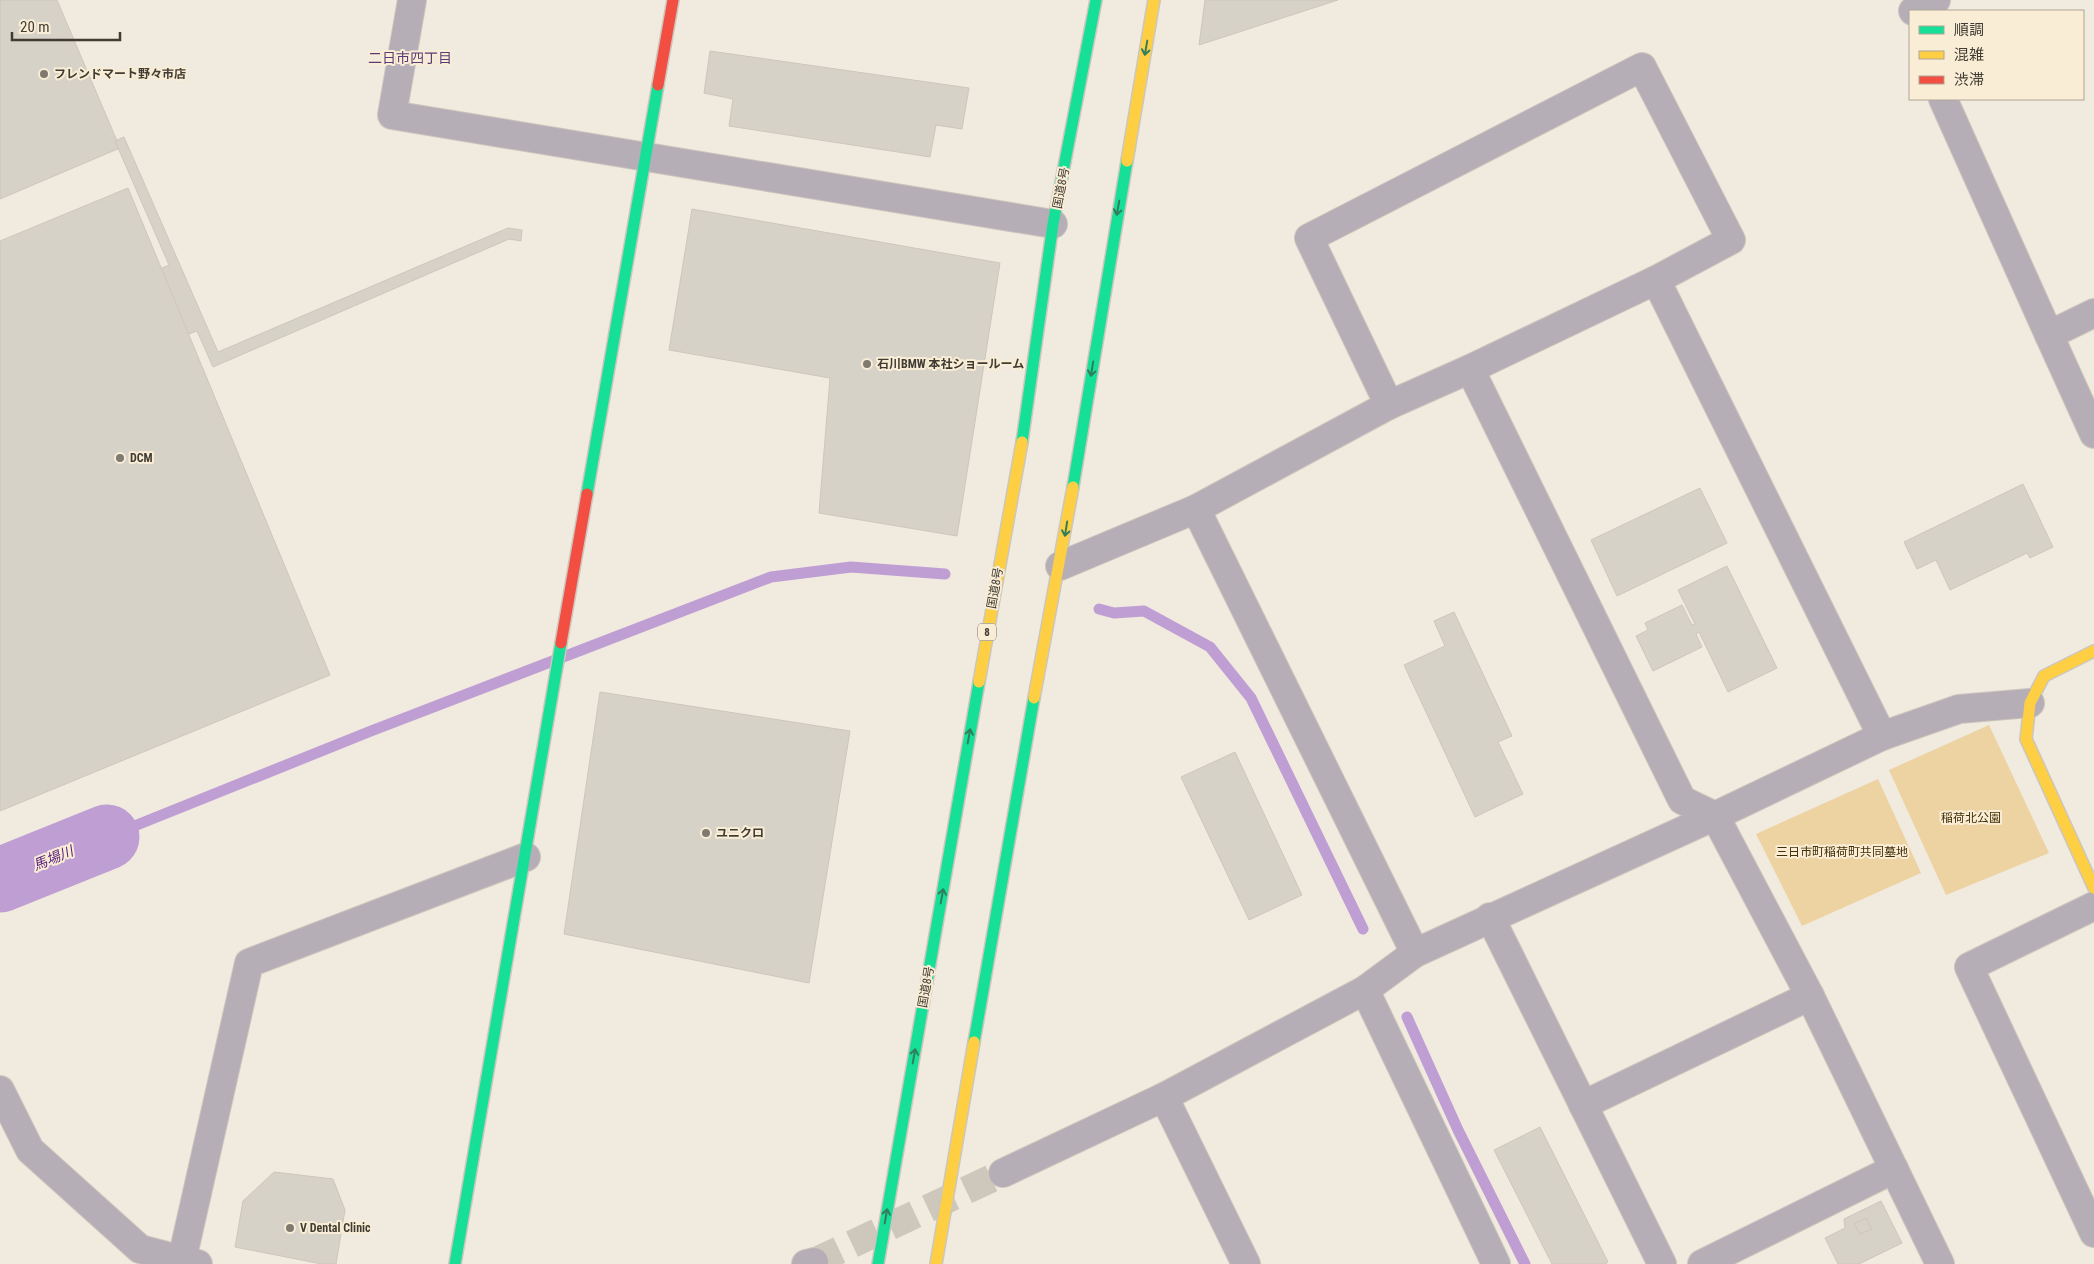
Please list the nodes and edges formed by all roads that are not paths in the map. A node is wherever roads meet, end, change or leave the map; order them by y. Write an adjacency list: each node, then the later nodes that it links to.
1 (412, 0): 8 (street)
2 (673, 0): 8 (main road)
3 (1096, 0): 9 (main road, 国道8号 / 8)
4 (1154, 0): 17 (main road, one-way to 17)
5 (1936, 0): 6 (street)
6 (1916, 10)
7 (1943, 100): 12 (street)
8 (645, 156): 9 (street); 22 (main road)
9 (1053, 224): 37 (main road, 国道8号 / 8, one-way to 9)
10 (1656, 280): 13 (street); 14 (street); 20 (street)
11 (2094, 314): 12 (street)
12 (2048, 335): 15 (street)
13 (1470, 369): 14 (street); 21 (street)
14 (1389, 405): 16 (street)
15 (2094, 434)
16 (1196, 509): 17 (street); 26 (street)
17 (1060, 566): 38 (main road)
18 (2094, 652): 19 (main road)
19 (2030, 703): 20 (street); 23 (main road)
20 (1882, 736): 21 (street)
21 (1715, 816): 25 (street); 28 (street)
22 (526, 856): 35 (street); 36 (main road)
23 (2094, 888)
24 (2094, 906): 34 (street)
25 (1490, 918): 26 (street); 31 (street)
26 (1415, 953): 27 (street)
27 (1365, 990): 30 (street); 40 (street)
28 (1810, 996): 31 (street); 32 (street)
29 (0, 1090): 35 (street)
30 (1164, 1097): 33 (street); 39 (street)
31 (1583, 1106): 41 (street)
32 (1894, 1169): 42 (street); 43 (street)
33 (1003, 1173)
34 (2094, 1233)
35 (187, 1263)
36 (455, 1264)
37 (878, 1264)
38 (936, 1264)
39 (1246, 1264)
40 (1496, 1264)
41 (1662, 1264)
42 (1702, 1264)
43 (1940, 1264)

